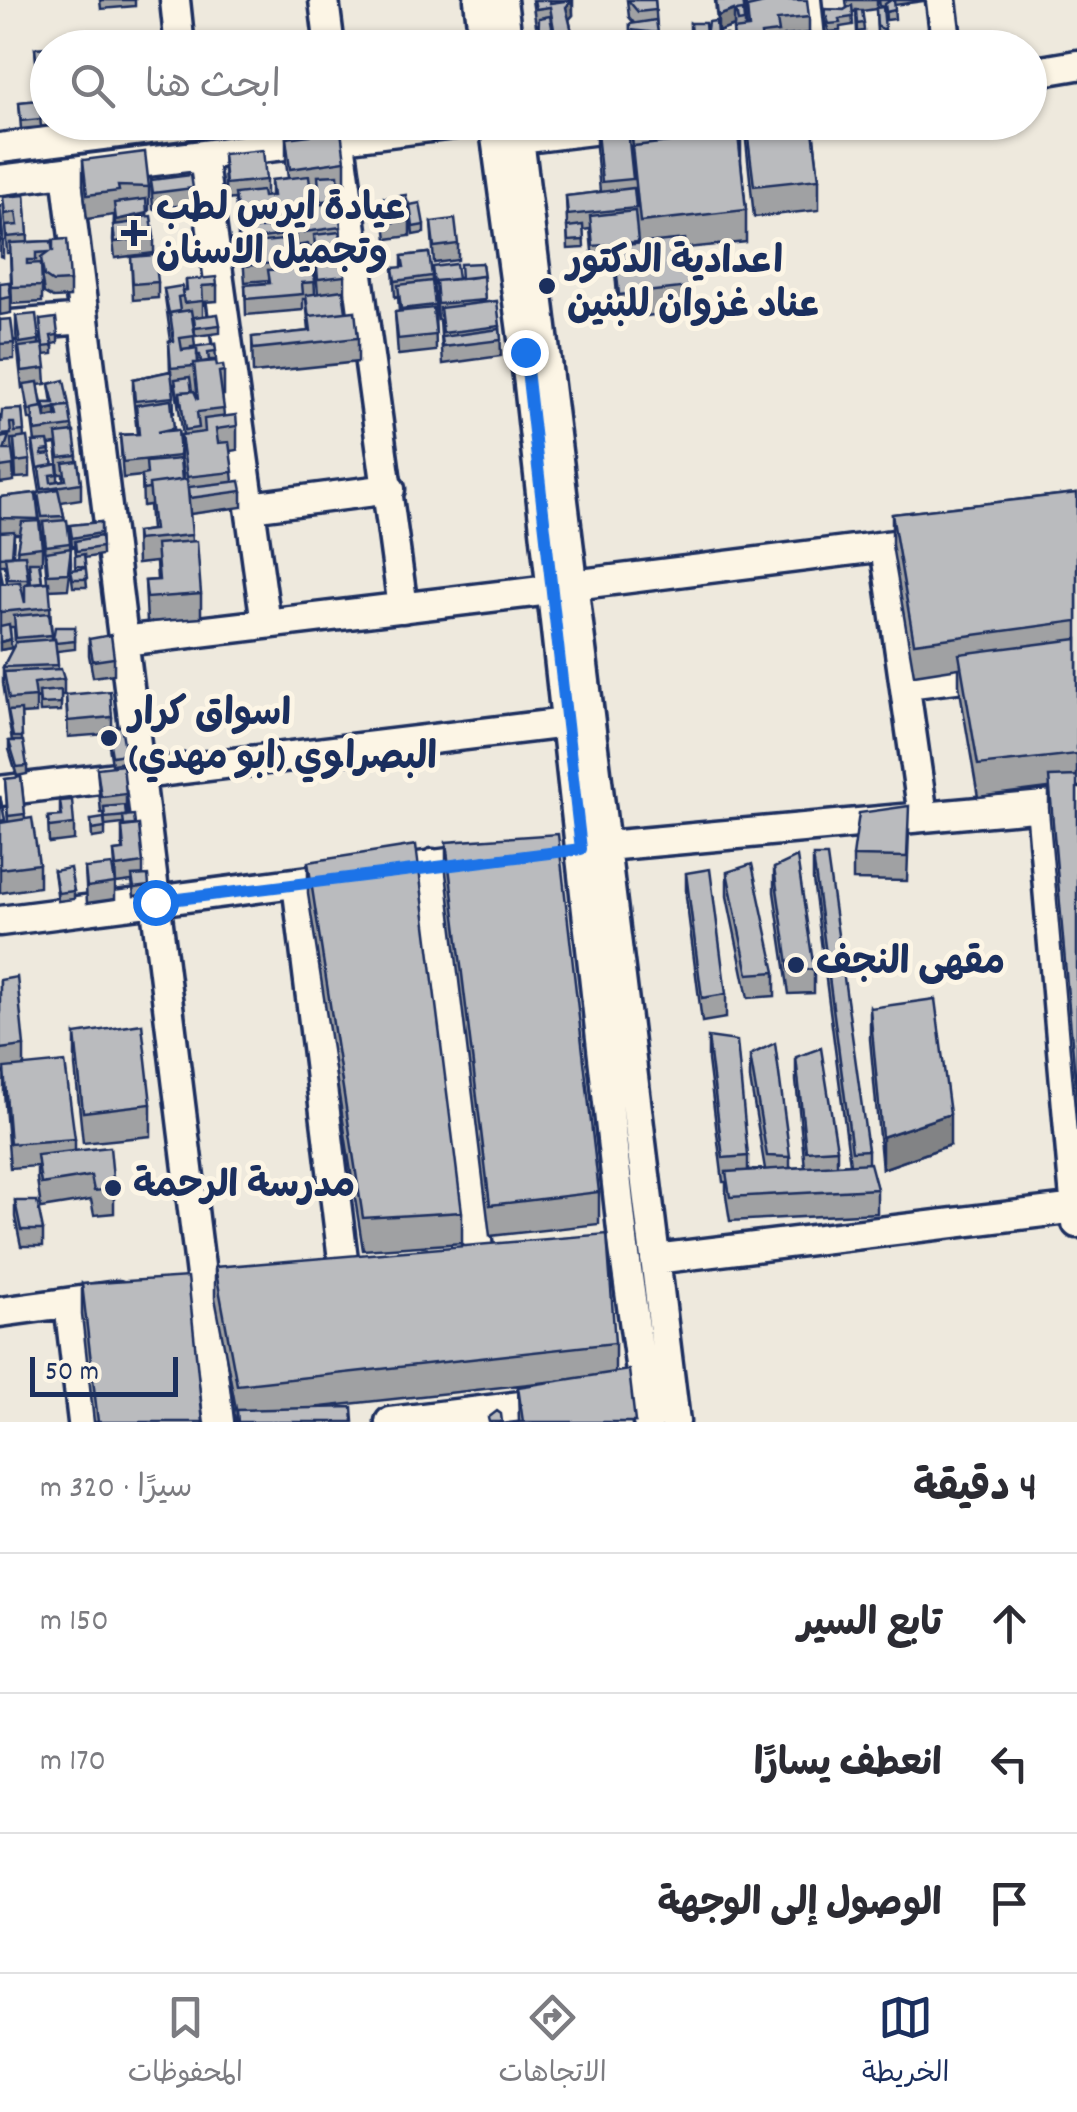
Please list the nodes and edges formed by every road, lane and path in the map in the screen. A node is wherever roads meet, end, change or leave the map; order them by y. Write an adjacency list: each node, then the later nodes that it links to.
1 (175, 0): 7 (street)
2 (324, 0): 8 (street)
3 (479, 0): 9 (street)
4 (502, 0): 10 (street)
5 (806, 0): 11 (street)
6 (941, 0): 12 (street)
7 (178, 30)
8 (328, 30)
9 (483, 30)
10 (506, 30)
11 (809, 30)
12 (945, 30)
13 (1077, 66): 14 (street)
14 (1047, 70)
15 (62, 140): 20 (street)
16 (332, 140): 21 (street)
17 (340, 140): 27 (street)
18 (497, 140): 26 (street)
19 (519, 140): 26 (street)
20 (0, 148)
21 (202, 156): 22 (street); 28 (street)
22 (66, 172): 23 (street); 24 (street)
23 (0, 180)
24 (84, 319): 25 (street); 34 (street)
25 (0, 326)
26 (535, 352): 31 (street)
27 (390, 489): 28 (street); 32 (street)
28 (250, 507): 33 (street)
29 (948, 539): 30 (street)
30 (885, 546): 31 (street); 36 (street)
31 (562, 587): 32 (street); 37 (street); 43 (street)
32 (403, 608): 33 (street)
33 (266, 624): 34 (street)
34 (123, 641): 38 (street)
35 (1020, 670): 36 (street)
36 (906, 684): 42 (street)
37 (566, 723): 38 (street); 43 (street)
38 (140, 774): 39 (street); 48 (street)
39 (0, 790)
40 (1077, 803): 41 (street)
41 (1041, 806): 42 (street); 50 (street)
42 (923, 816): 43 (street)
43 (593, 848): 44 (street); 51 (street); 54 (street)
44 (544, 853)
45 (507, 857): 46 (street)
46 (432, 864): 47 (street); 53 (street)
47 (297, 882): 48 (street); 55 (street)
48 (155, 902): 49 (street); 57 (street)
49 (0, 921)
50 (1076, 1213): 54 (street)
51 (624, 1248): 52 (street); 61 (street)
52 (588, 1250)
53 (515, 1255)
54 (655, 1260): 61 (street)
55 (309, 1278)
56 (238, 1283): 57 (street)
57 (192, 1286): 66 (street)
58 (145, 1293): 59 (street)
59 (68, 1303): 60 (street); 65 (street)
60 (0, 1312)
61 (649, 1324): 62 (street)
62 (644, 1378): 68 (street); 69 (street)
63 (586, 1398): 64 (street)
64 (508, 1415): 67 (street)
65 (83, 1422)
66 (218, 1422)
67 (390, 1422)
68 (648, 1422)
69 (675, 1422)

